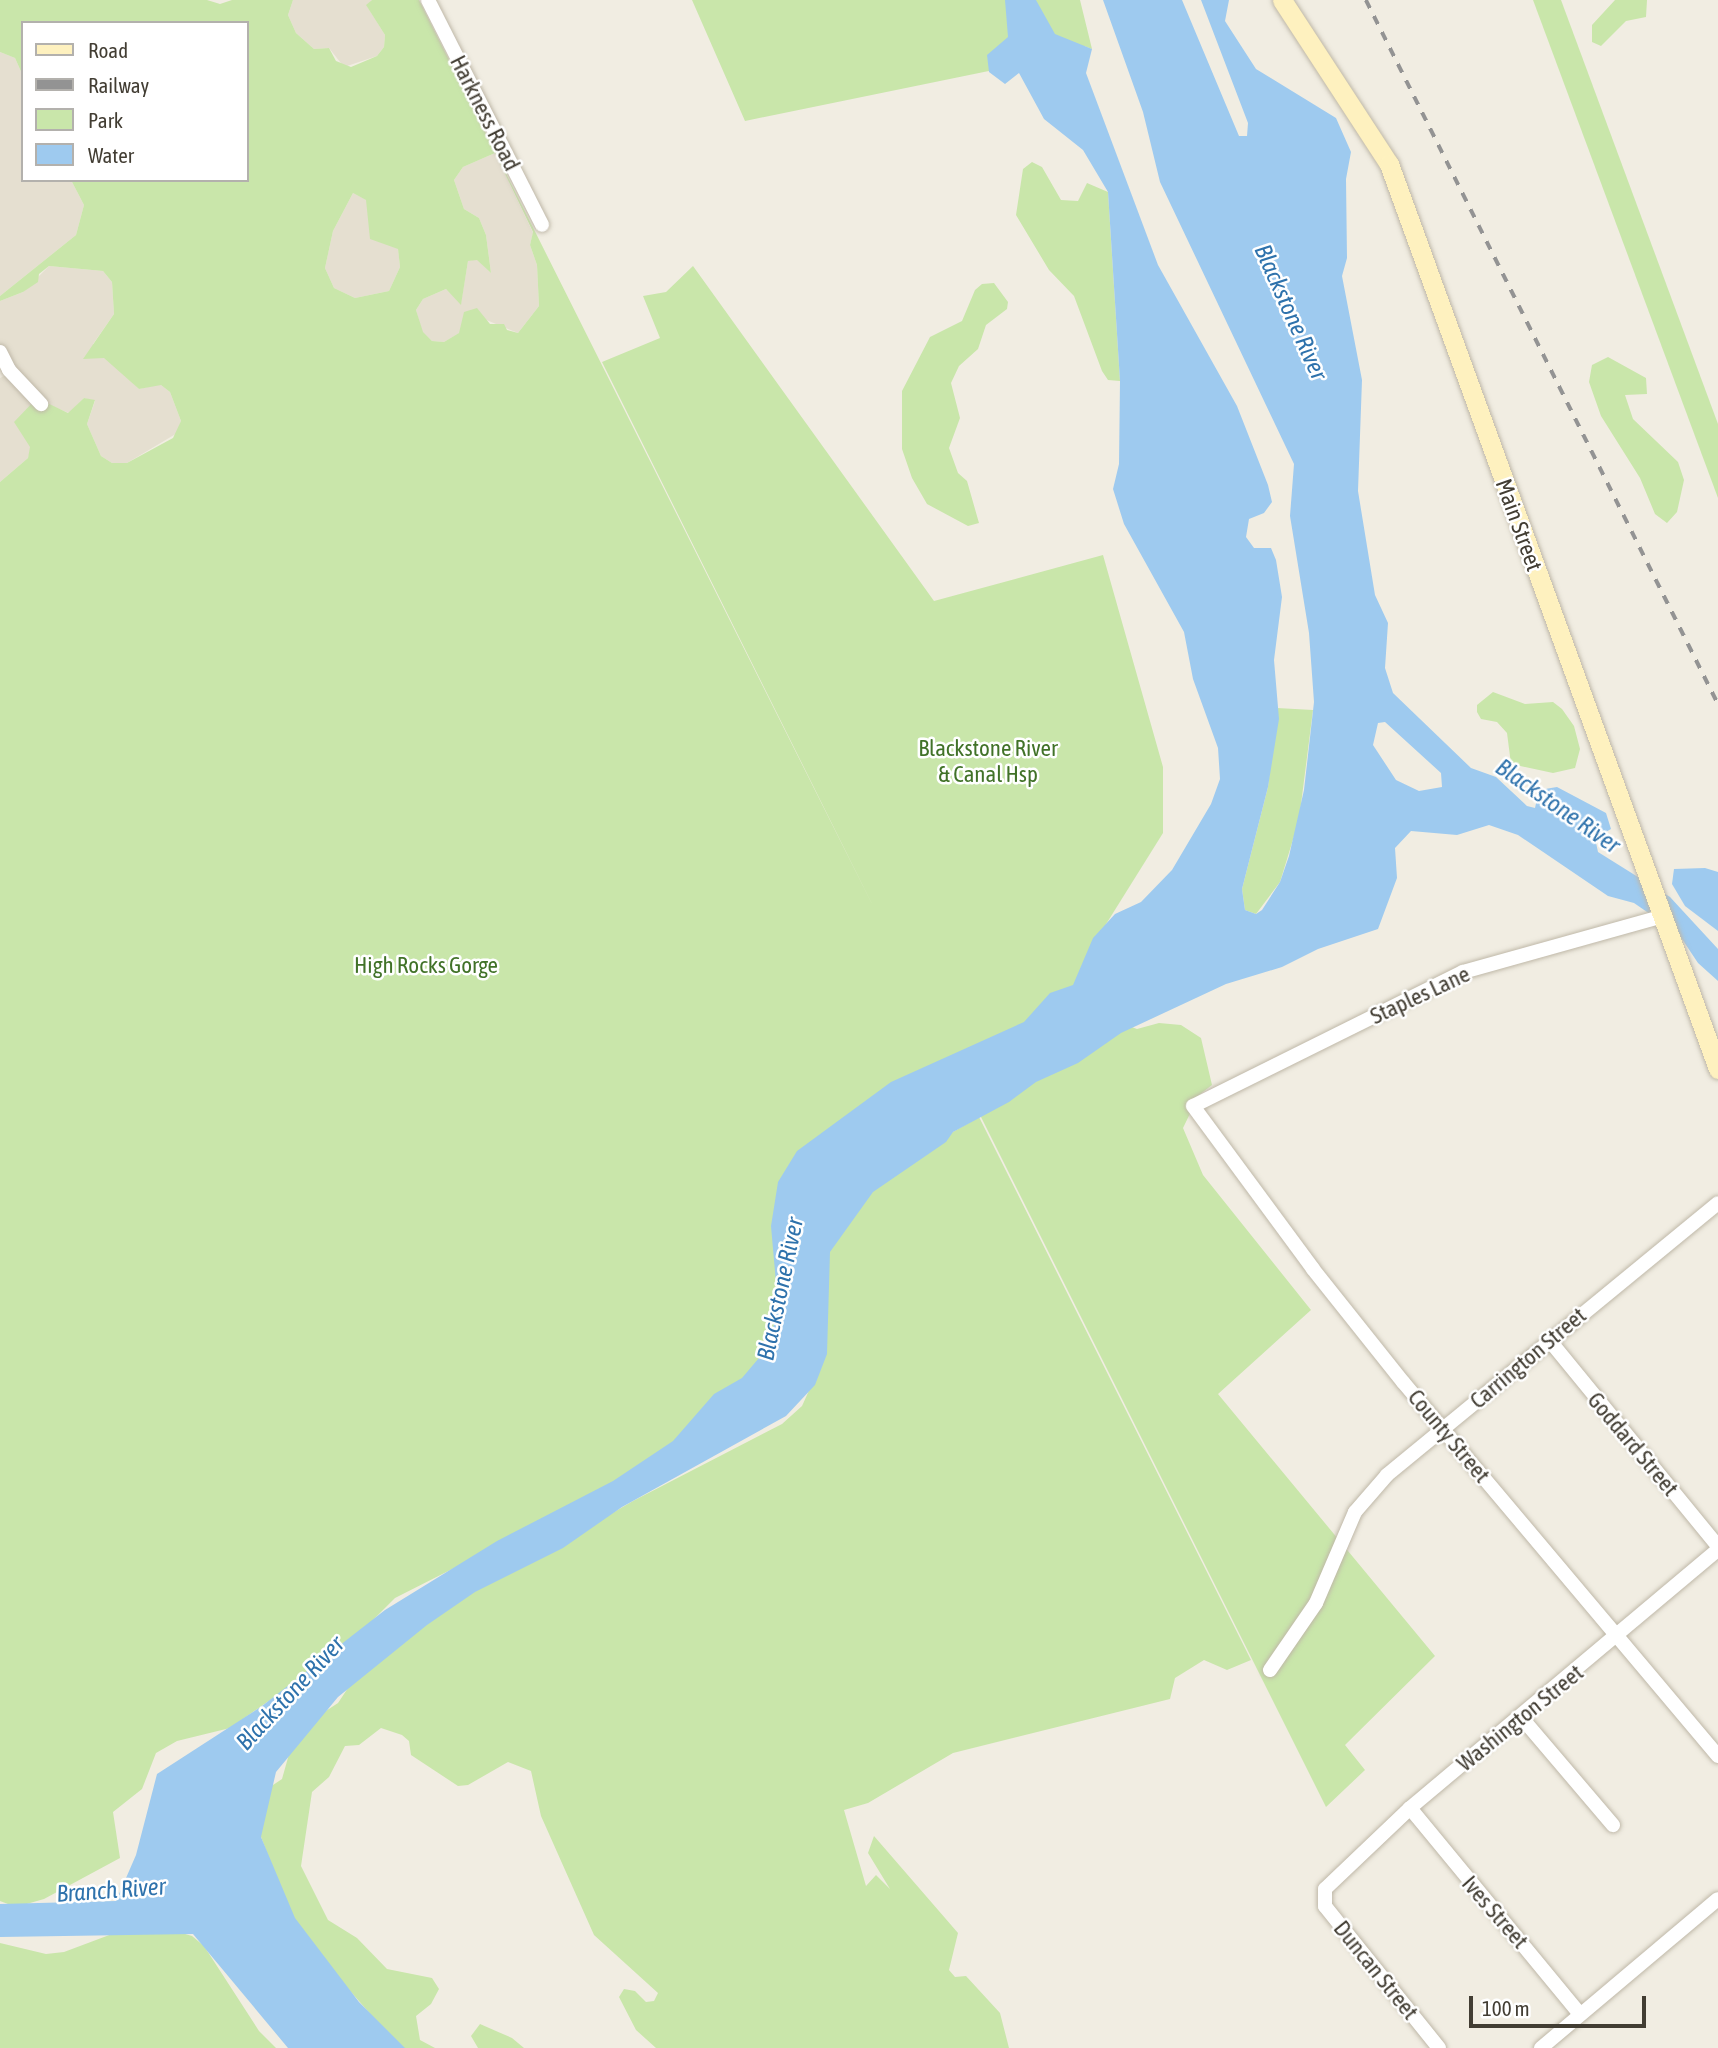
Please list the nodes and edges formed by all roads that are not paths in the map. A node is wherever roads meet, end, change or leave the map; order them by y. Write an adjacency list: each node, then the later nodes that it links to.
1 (428, 0): 3 (street, Harkness Road)
2 (1282, 0): 6 (main road, Main Street)
3 (542, 225)
4 (0, 352): 5 (street)
5 (41, 404)
6 (1654, 918): 7 (main road, Main Street); 8 (street, Staples Lane)
7 (1718, 1069)
8 (1193, 1106): 11 (street, County Street)
9 (1718, 1203): 10 (street, Carrington Street)
10 (1550, 1341): 11 (street, Carrington Street); 12 (street, Goddard Street)
11 (1443, 1428): 13 (street, County Street); 14 (street, Carrington Street)
12 (1718, 1548): 13 (street, Washington Street)
13 (1616, 1638): 15 (street, Washington Street); 16 (street, County Street)
14 (1270, 1671)
15 (1521, 1717): 17 (street, Washington Street); 18 (street)
16 (1718, 1756)
17 (1410, 1808): 19 (street, Washington Street); 21 (street, Ives Street)
18 (1613, 1825)
19 (1325, 1889): 22 (street, Duncan Street)
20 (1718, 1899): 21 (street)
21 (1580, 2014): 23 (street)
22 (1439, 2048)
23 (1541, 2048)

